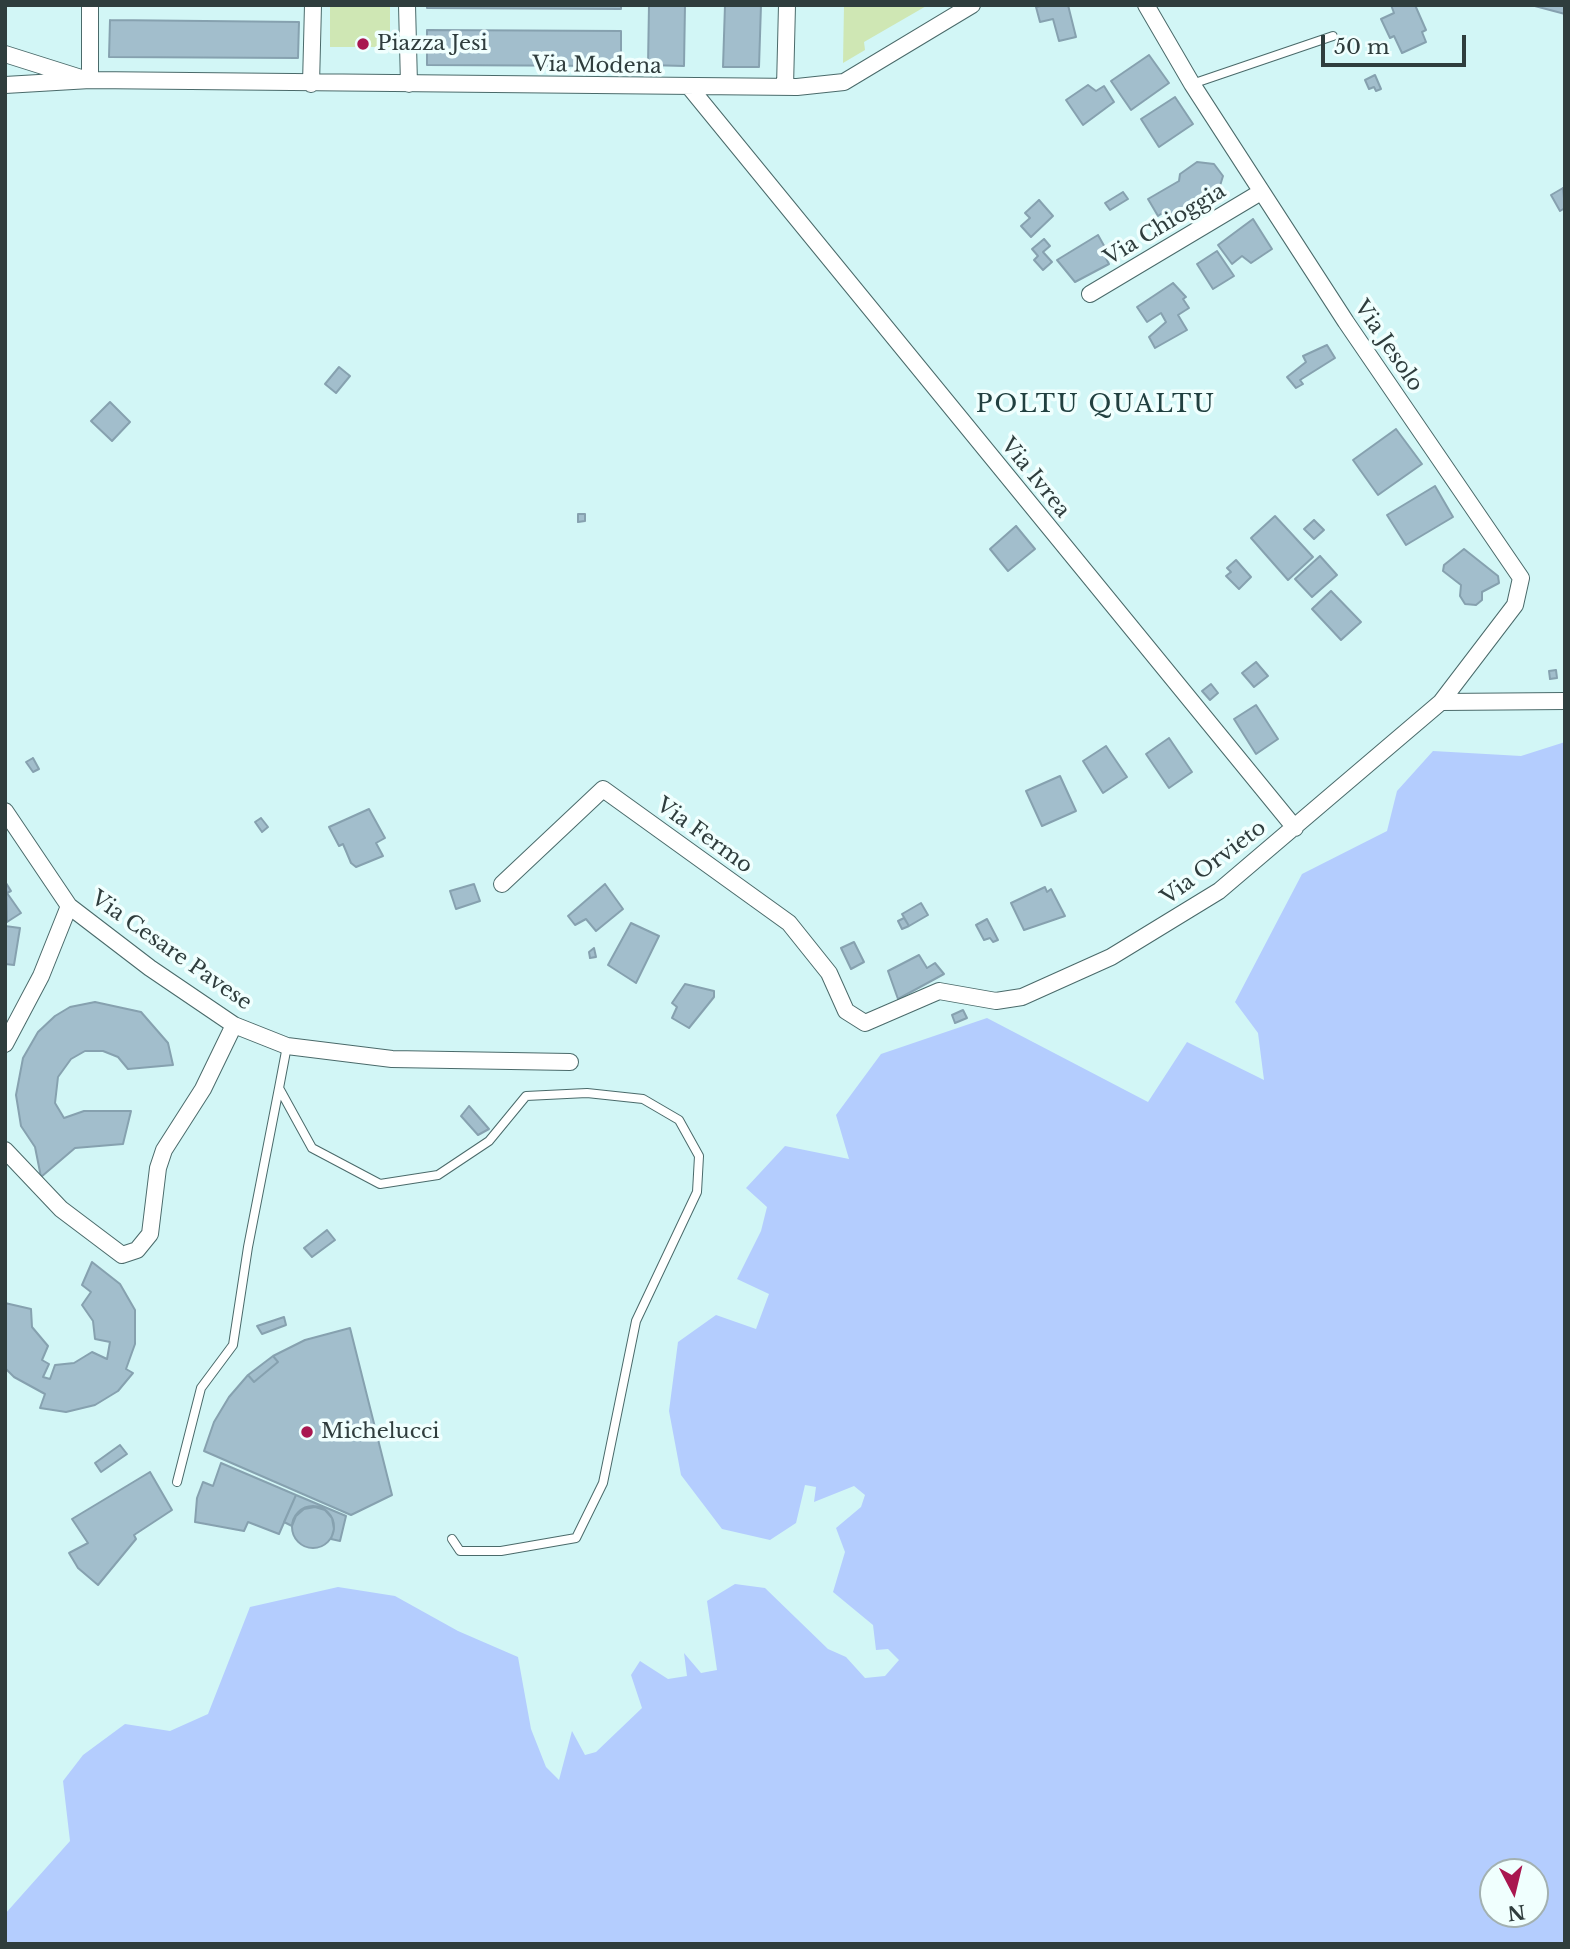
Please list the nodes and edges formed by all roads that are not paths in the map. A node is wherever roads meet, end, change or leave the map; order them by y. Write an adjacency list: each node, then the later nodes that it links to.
1 (90, 5): 9 (street)
2 (313, 5): 10 (street)
3 (407, 5): 11 (street)
4 (787, 5): 14 (street)
5 (972, 5): 14 (street, Via Modena)
6 (1146, 5): 13 (street, Via Jesolo)
7 (1333, 36): 13 (lane)
8 (5, 54): 9 (street, Via Modena)
9 (90, 80): 10 (street, Via Modena); 12 (street, Via Modena)
10 (311, 84): 11 (street, Via Modena)
11 (409, 84): 15 (street, Via Modena)
12 (5, 85)
13 (1192, 85): 16 (street, Via Jesolo)
14 (785, 87): 15 (street, Via Modena)
15 (691, 89): 21 (street, Via Ivrea)
16 (1261, 191): 17 (street, Via Chioggia); 19 (street, Via Jesolo)
17 (1090, 294)
18 (1565, 701): 19 (street)
19 (1441, 702): 21 (street, Via Orvieto)
20 (5, 811): 23 (street, Via Cesare Pavese)
21 (1295, 828): 24 (street, Via Orvieto)
22 (502, 884): 24 (street, Via Fermo)
23 (68, 906): 25 (street, Via Cesare Pavese); 26 (street)
24 (864, 1023)
25 (234, 1025): 27 (street, Via Cesare Pavese); 30 (street)
26 (5, 1044)
27 (287, 1046): 28 (street, Via Cesare Pavese); 29 (lane)
28 (570, 1062)
29 (279, 1088): 31 (lane); 32 (lane)
30 (5, 1150)
31 (177, 1482)
32 (452, 1539)

